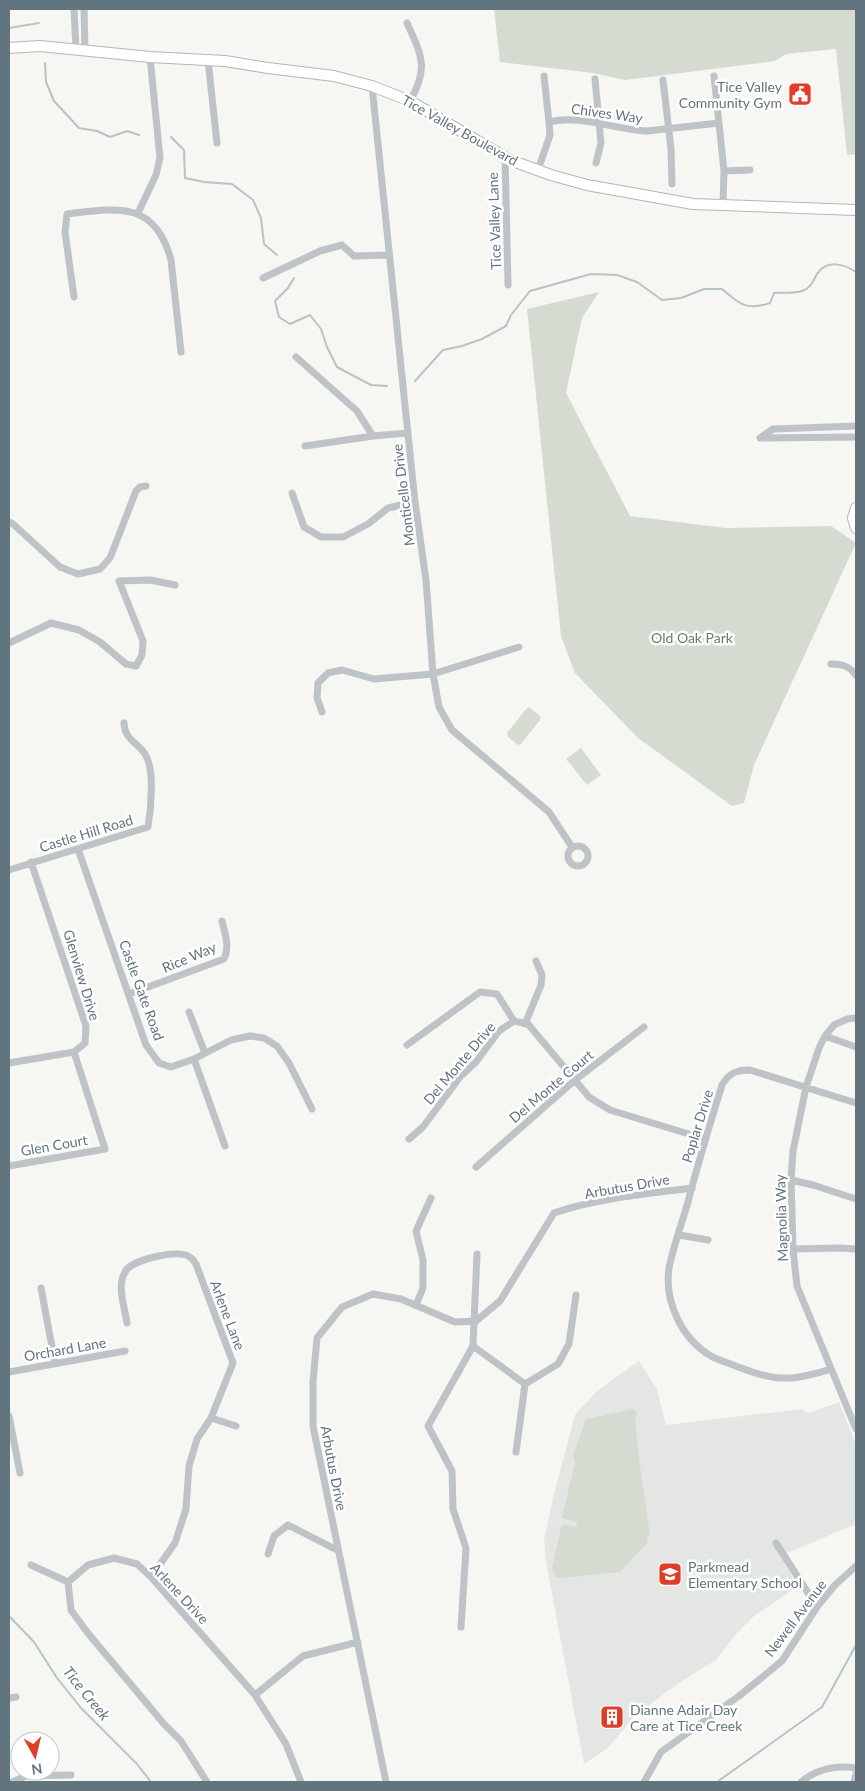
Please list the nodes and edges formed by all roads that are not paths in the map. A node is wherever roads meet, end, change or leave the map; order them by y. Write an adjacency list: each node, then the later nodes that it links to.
1 (74, 9): 5 (street)
2 (84, 9): 5 (street)
3 (407, 23): 13 (street)
4 (9, 48): 5 (street, Tice Valley Boulevard)
5 (80, 49): 6 (street, Tice Valley Boulevard)
6 (150, 57): 7 (street, Tice Valley Boulevard); 27 (street)
7 (208, 60): 12 (street, Tice Valley Boulevard); 18 (street)
8 (544, 76): 14 (street)
9 (714, 76): 15 (street)
10 (595, 78): 16 (street)
11 (663, 80): 17 (street)
12 (372, 86): 13 (street, Tice Valley Boulevard); 28 (street, Monticello Drive)
13 (410, 101): 19 (street, Tice Valley Boulevard)
14 (549, 122): 16 (street, Chives Way); 21 (street)
15 (719, 123): 17 (street, Chives Way); 22 (street)
16 (600, 124): 17 (street, Chives Way); 20 (street)
17 (669, 129): 24 (street)
18 (217, 143)
19 (504, 156): 21 (street, Tice Valley Boulevard); 30 (street, Tice Valley Lane)
20 (596, 163)
21 (538, 170): 25 (street, Tice Valley Boulevard)
22 (724, 170): 23 (street); 25 (street)
23 (750, 170)
24 (672, 184)
25 (723, 205): 26 (street, Tice Valley Boulevard)
26 (854, 211)
27 (138, 213): 31 (street); 32 (street)
28 (389, 255): 29 (street); 35 (street, Monticello Drive)
29 (263, 278)
30 (508, 285)
31 (74, 297)
32 (181, 352)
33 (296, 357): 36 (street)
34 (856, 426): 37 (street)
35 (408, 433): 36 (street); 41 (street, Monticello Drive)
36 (372, 436): 38 (street)
37 (856, 437)
38 (305, 446)
39 (146, 486): 43 (street)
40 (292, 493): 41 (street)
41 (415, 502): 49 (street, Monticello Drive)
42 (856, 508): 44 (street)
43 (9, 522)
44 (856, 528)
45 (175, 585): 46 (street)
46 (9, 643)
47 (519, 647): 49 (street)
48 (831, 664): 50 (street)
49 (433, 674): 51 (street); 53 (street, Monticello Drive)
50 (856, 675)
51 (322, 712)
52 (124, 723): 54 (street, Castle Hill Road)
53 (572, 847)
54 (78, 849): 55 (street, Castle Hill Road); 59 (street, Castle Gate Road)
55 (31, 862): 56 (street, Castle Hill Road); 68 (street, Glenview Drive)
56 (9, 870)
57 (222, 921): 59 (street, Rice Way)
58 (536, 960): 63 (street)
59 (129, 994): 70 (street, Castle Gate Road)
60 (189, 1012): 69 (street)
61 (856, 1018): 65 (street, Magnolia Way)
62 (514, 1021): 63 (street, Del Monte Drive); 66 (street); 76 (street, Del Monte Drive)
63 (525, 1024): 72 (street, Del Monte Drive)
64 (644, 1027): 72 (street, Del Monte Court)
65 (825, 1036): 67 (street); 73 (street, Magnolia Way)
66 (407, 1045)
67 (856, 1047)
68 (74, 1052): 71 (street); 79 (street, Glen Court)
69 (205, 1053): 70 (street, Castle Gate Road); 75 (street, Castle Gate Road)
70 (194, 1059): 78 (street)
71 (9, 1063)
72 (575, 1080): 77 (street, Del Monte Drive); 80 (street, Del Monte Court)
73 (806, 1088): 74 (street, Poplar Drive); 77 (street, Poplar Drive); 81 (street, Magnolia Way)
74 (856, 1103)
75 (312, 1109)
76 (409, 1139)
77 (705, 1139): 82 (street, Poplar Drive)
78 (225, 1146)
79 (9, 1166)
80 (476, 1167)
81 (791, 1180): 84 (street); 88 (street, Magnolia Way)
82 (692, 1188): 85 (street, Poplar Drive); 93 (street, Arbutus Drive)
83 (431, 1198): 92 (street)
84 (856, 1199)
85 (679, 1235): 86 (street); 98 (street, Poplar Drive)
86 (708, 1240)
87 (856, 1249): 88 (street)
88 (793, 1250): 98 (street, Magnolia Way)
89 (477, 1254): 93 (street)
90 (41, 1288): 97 (street)
91 (576, 1295): 100 (street)
92 (416, 1305): 93 (street, Arbutus Drive); 108 (street, Arbutus Drive)
93 (476, 1321): 95 (street)
94 (127, 1323): 102 (street, Arlene Lane)
95 (473, 1346): 100 (street); 115 (street)
96 (126, 1351): 97 (street, Orchard Lane)
97 (55, 1363): 99 (street, Orchard Lane)
98 (831, 1369): 104 (street, Magnolia Way)
99 (9, 1372)
100 (525, 1384): 105 (street)
101 (9, 1416): 106 (street)
102 (211, 1418): 103 (street); 112 (street, Arlene Lane)
103 (236, 1426)
104 (856, 1430)
105 (516, 1452)
106 (20, 1472)
107 (776, 1543): 114 (street)
108 (338, 1550): 109 (street); 116 (street, Arbutus Drive)
109 (268, 1554)
110 (31, 1565): 113 (street)
111 (856, 1566): 114 (street, Newell Avenue)
112 (151, 1577): 113 (street, Arlene Drive); 117 (street, Arlene Drive)
113 (68, 1582): 122 (street)
114 (817, 1607): 125 (street, Newell Avenue)
115 (462, 1627)
116 (358, 1642): 117 (street); 124 (street, Arbutus Drive)
117 (255, 1695): 123 (street, Arlene Drive)
118 (856, 1768): 126 (street)
119 (856, 1774): 127 (street)
120 (71, 1775): 121 (street)
121 (12, 1782)
122 (207, 1782)
123 (301, 1782)
124 (386, 1782)
125 (644, 1782)
126 (800, 1782)
127 (854, 1782)

